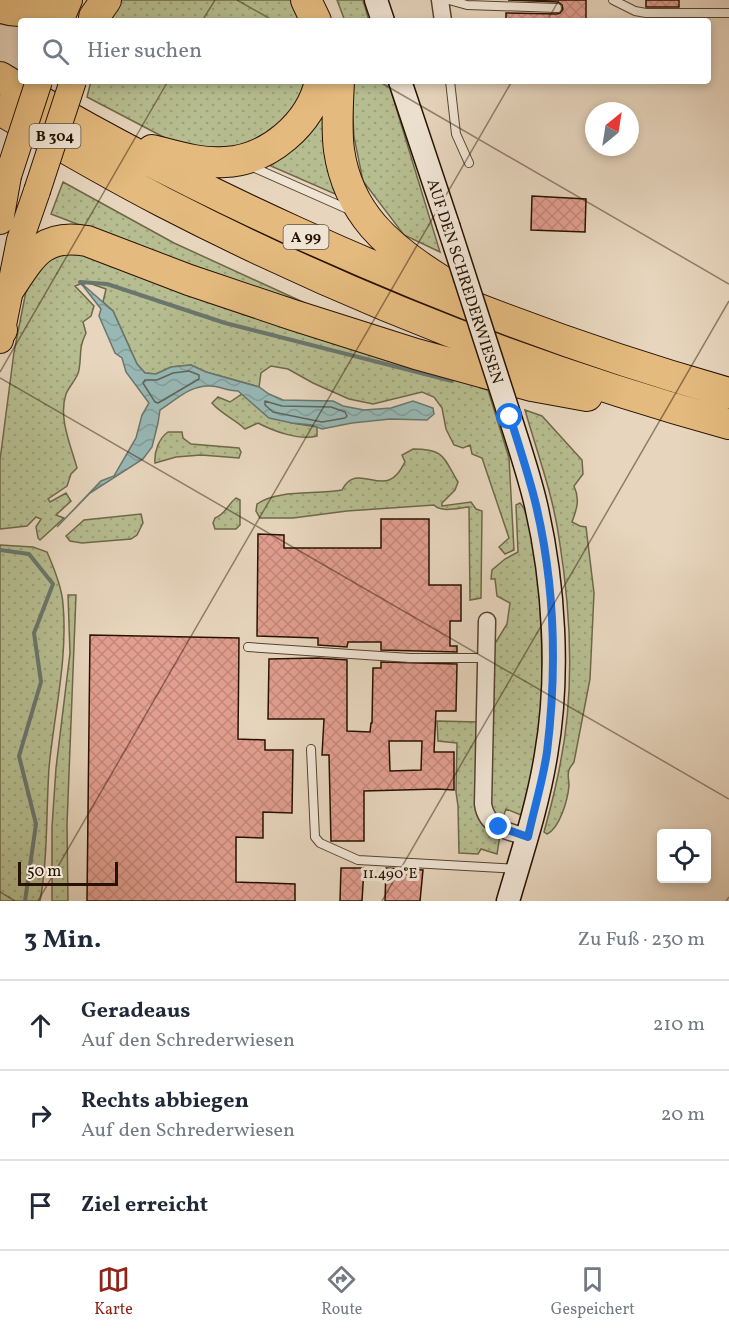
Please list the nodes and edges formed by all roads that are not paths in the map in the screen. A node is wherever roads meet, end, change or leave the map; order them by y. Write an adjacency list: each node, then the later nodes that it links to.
1 (53, 0): 9 (highway)
2 (69, 0): 12 (main road)
3 (306, 0): 13 (highway)
4 (328, 0): 14 (highway)
5 (376, 0): 15 (street)
6 (440, 0): 16 (street)
7 (449, 0): 10 (lane)
8 (613, 0): 11 (lane)
9 (0, 7)
10 (557, 8)
11 (729, 13)
12 (61, 18)
13 (315, 18)
14 (335, 18)
15 (381, 18)
16 (443, 18)
17 (0, 77): 25 (highway, A 99)
18 (38, 84): 29 (main road, B 304, bridge)
19 (72, 84): 30 (main road, B 304, bridge)
20 (319, 84): 26 (highway)
21 (339, 84): 28 (highway)
22 (401, 84): 40 (street, AUF DEN SCHREDERWIESEN, bridge)
23 (450, 84): 27 (lane)
24 (0, 110): 34 (highway, A 99)
25 (112, 140): 26 (highway); 31 (highway, A 99)
26 (237, 160): 28 (lane)
27 (469, 163)
28 (366, 217): 31 (highway)
29 (0, 221)
30 (10, 288): 32 (main road, B 304); 34 (highway)
31 (506, 320): 33 (highway, A 99)
32 (1, 333)
33 (729, 393)
34 (692, 414): 35 (highway, A 99)
35 (729, 424)
36 (487, 621): 38 (street)
37 (248, 646): 38 (lane)
38 (486, 658): 40 (street)
39 (311, 749): 41 (lane)
40 (528, 837): 41 (street, AUF DEN SCHREDERWIESEN)
41 (517, 869): 42 (street, AUF DEN SCHREDERWIESEN)
42 (508, 901)

